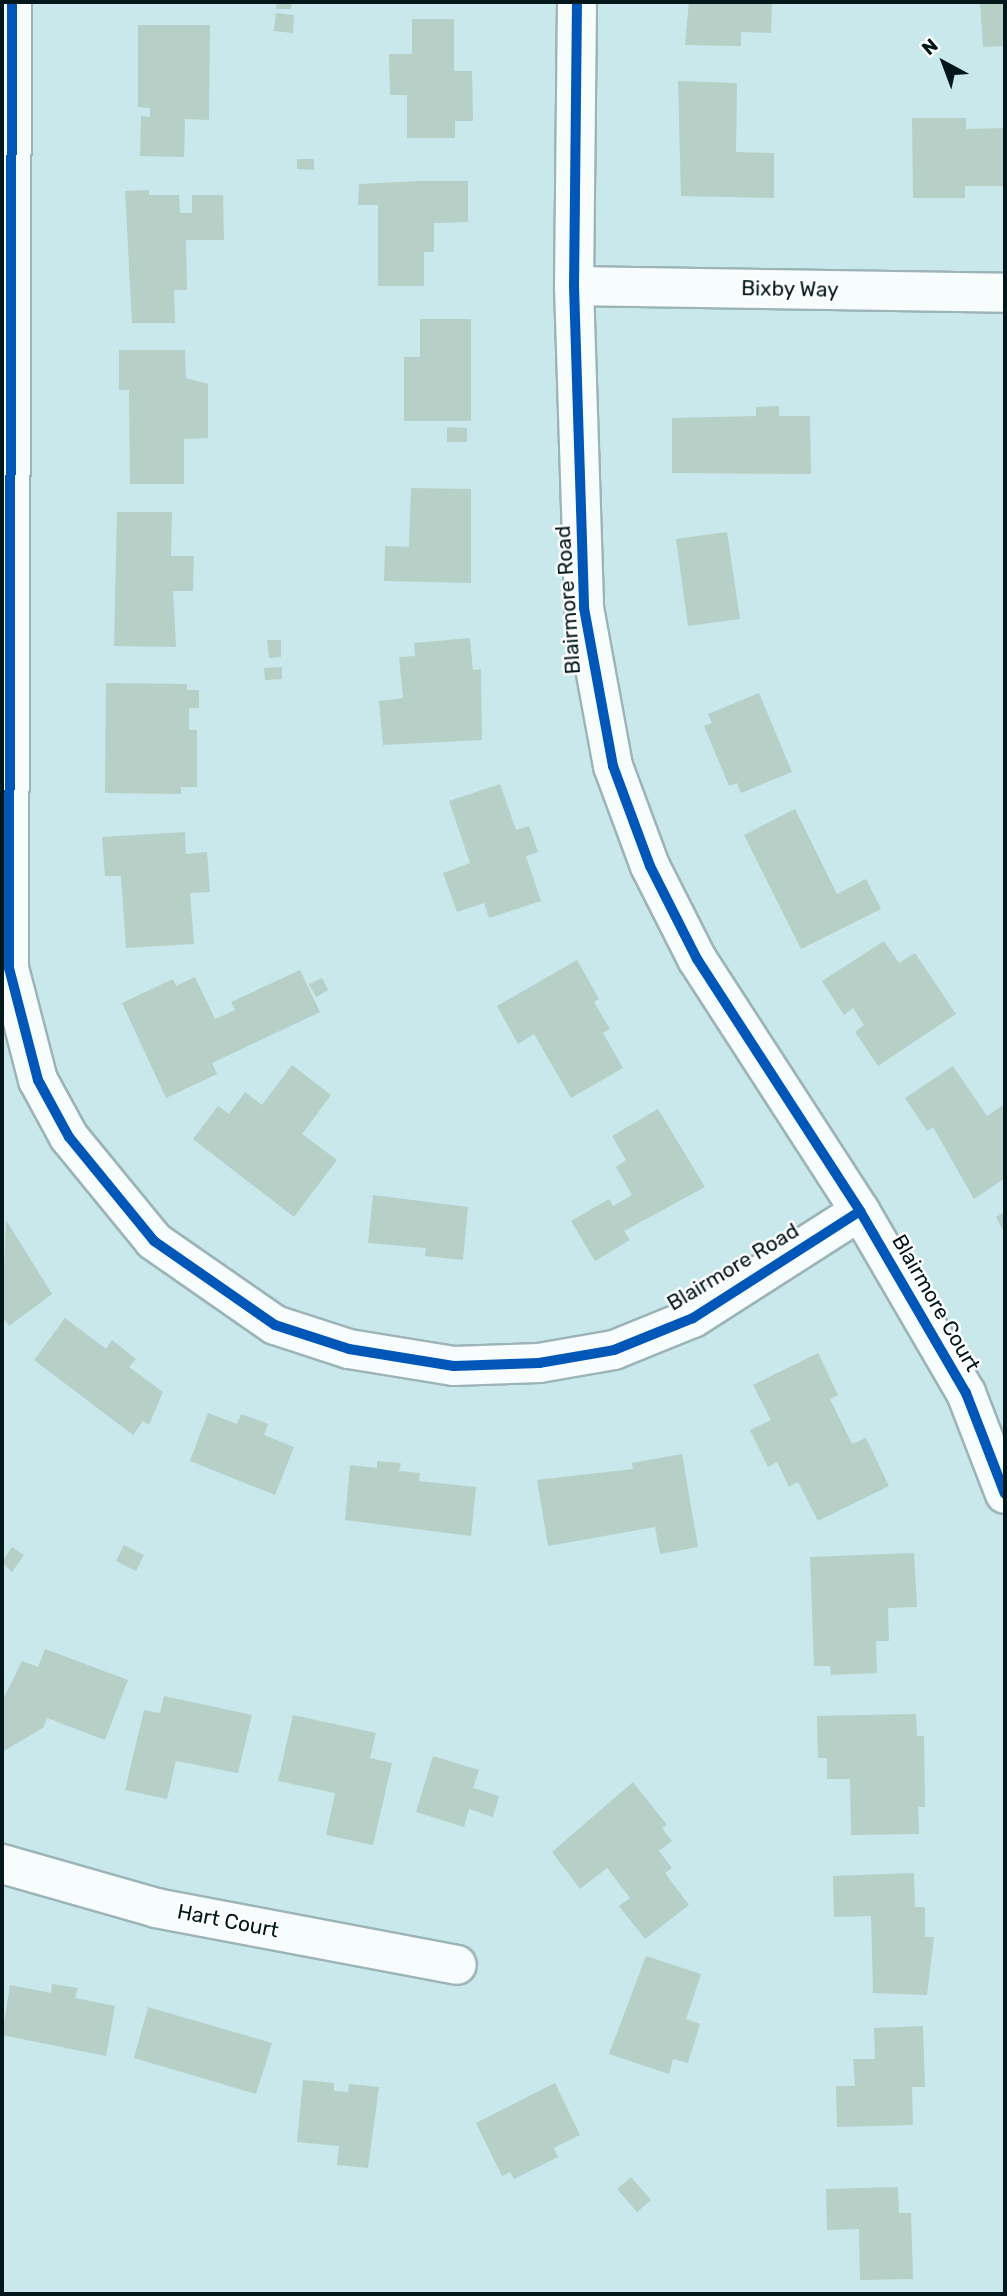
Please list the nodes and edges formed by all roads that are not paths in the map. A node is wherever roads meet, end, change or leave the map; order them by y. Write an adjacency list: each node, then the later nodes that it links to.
1 (12, 2): 5 (street, Blairmore Road)
2 (578, 2): 3 (street, Blairmore Road)
3 (575, 286): 4 (street, Bixby Way); 5 (street, Blairmore Road)
4 (1005, 293)
5 (860, 1211): 6 (street, Blairmore Court)
6 (1005, 1494)
7 (2, 1864): 8 (street, Hart Court)
8 (457, 1965)

